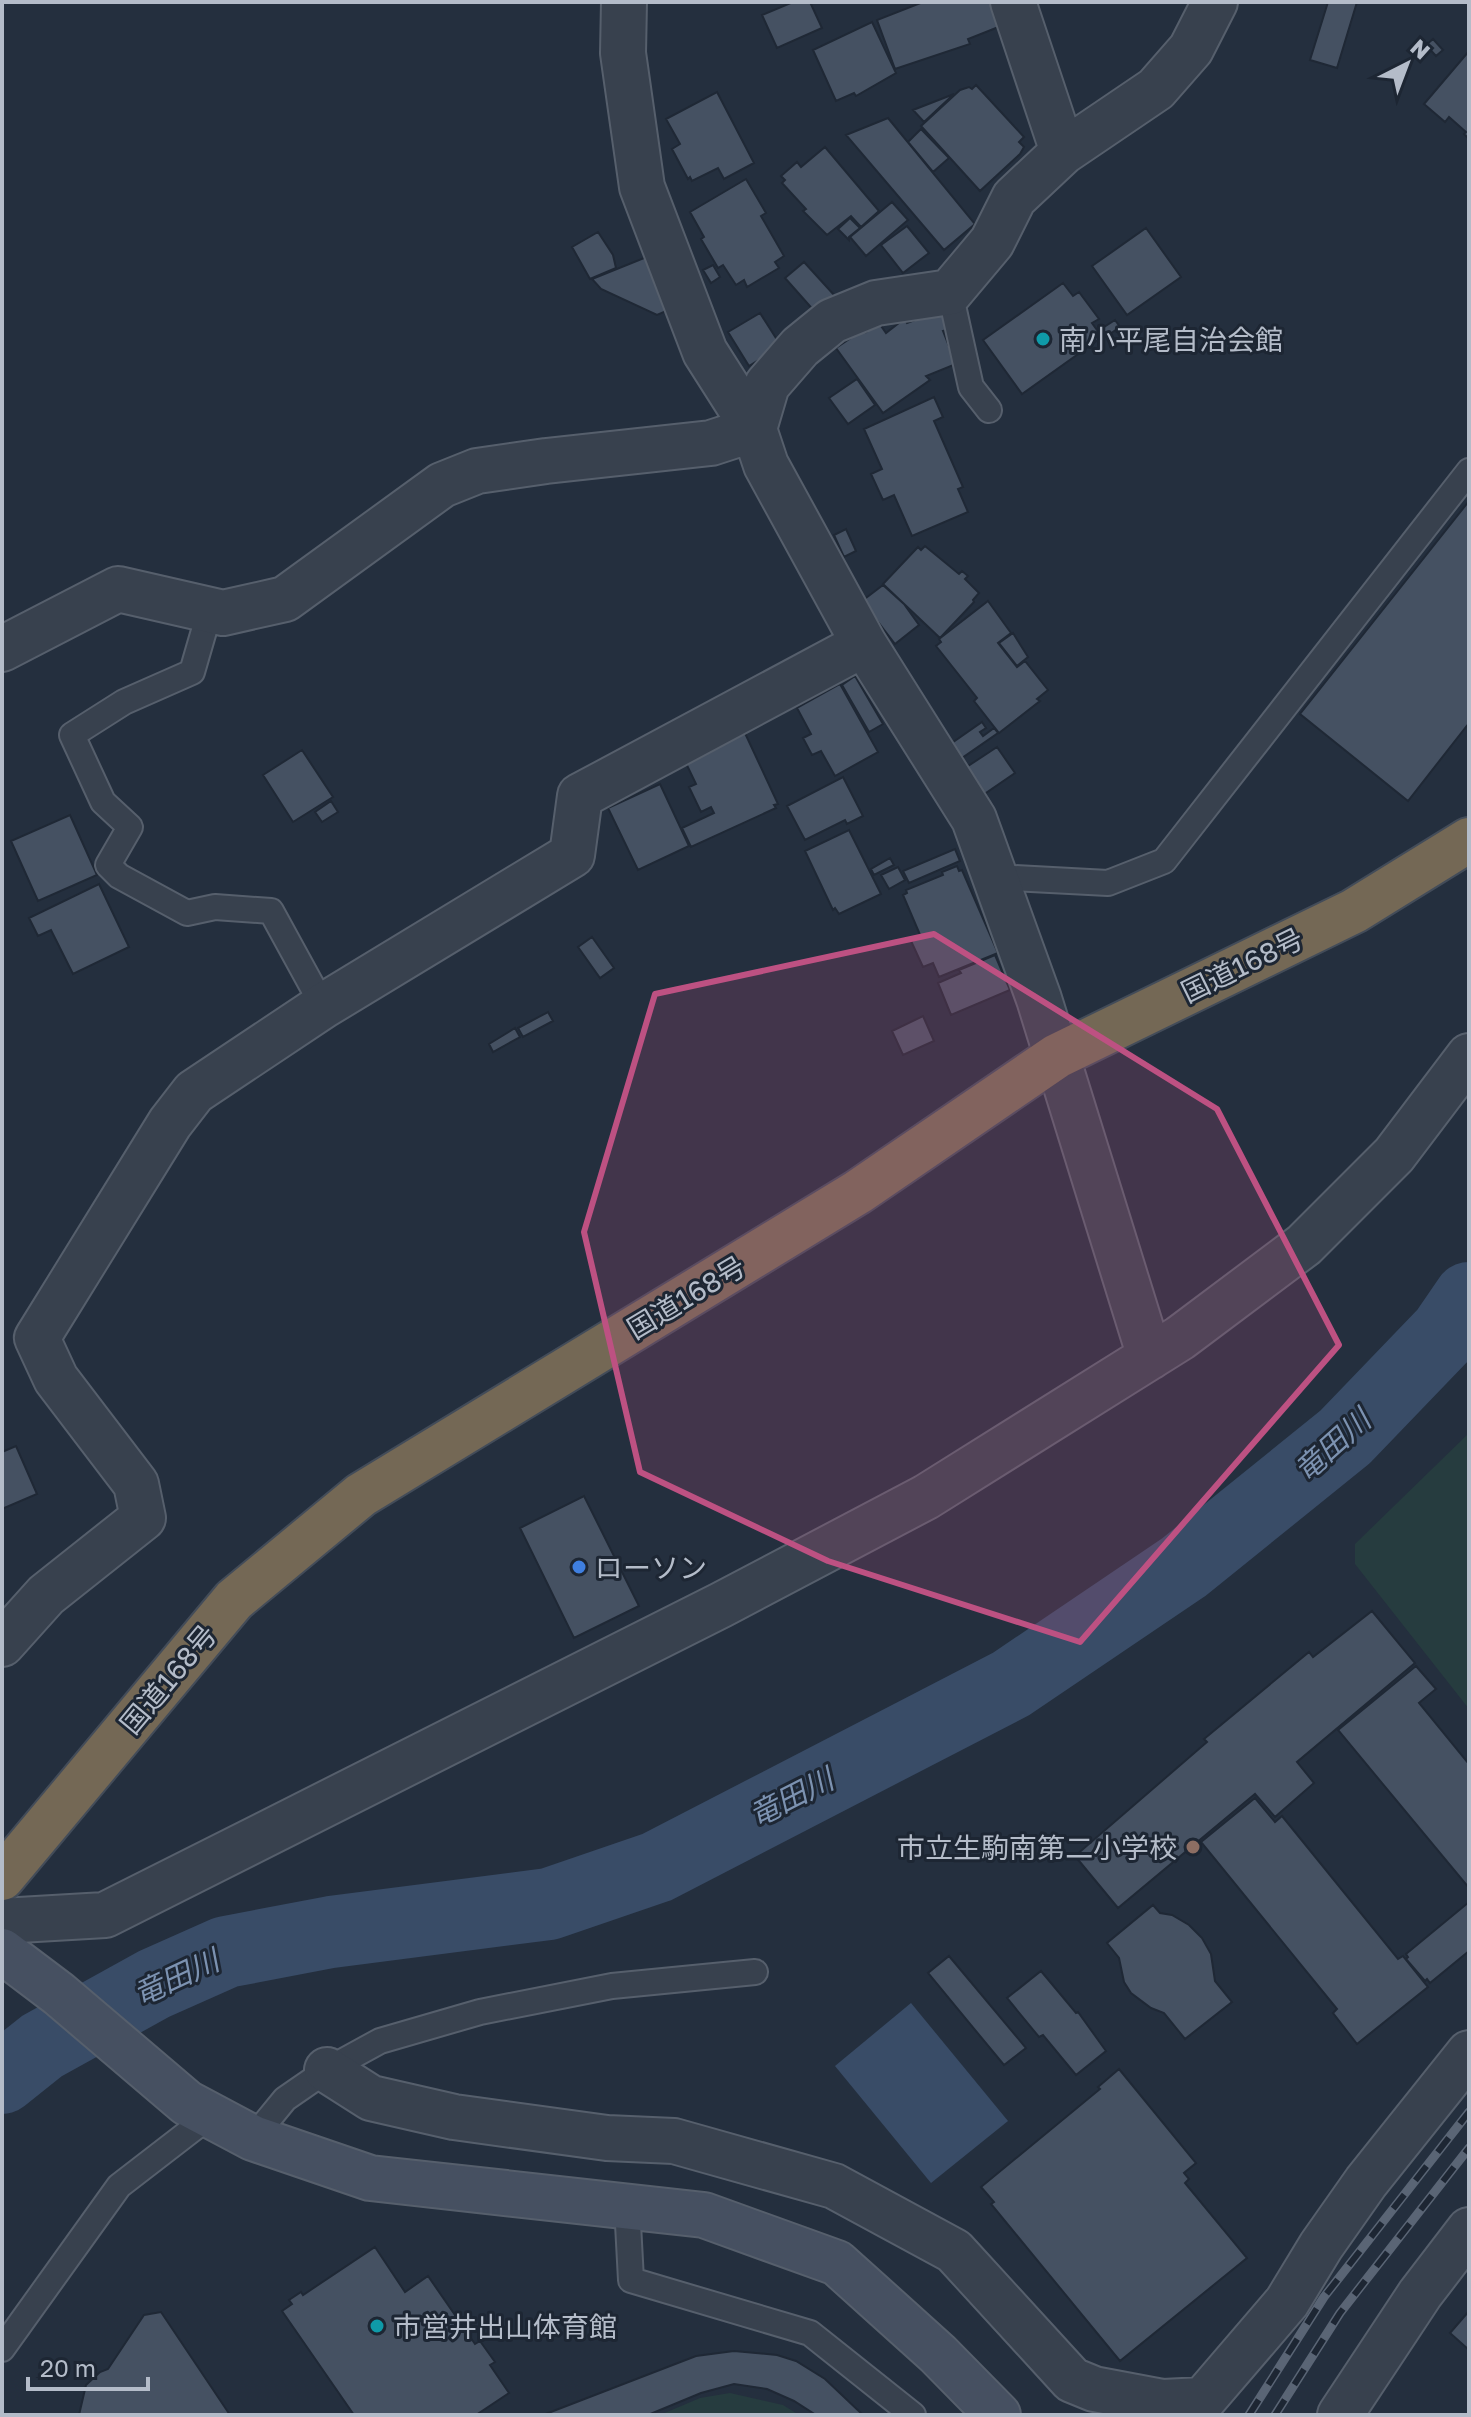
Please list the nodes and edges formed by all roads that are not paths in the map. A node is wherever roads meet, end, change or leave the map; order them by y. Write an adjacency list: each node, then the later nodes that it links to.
1 (624, 2): 7 (street)
2 (1013, 2): 4 (street)
3 (1215, 2): 4 (street)
4 (1063, 152): 5 (street)
5 (950, 292): 6 (lane); 7 (street)
6 (989, 410)
7 (754, 429): 9 (street); 10 (street)
8 (1469, 471): 13 (lane)
9 (210, 610): 11 (street); 14 (lane)
10 (864, 644): 13 (street); 14 (street)
11 (2, 649)
12 (1469, 840): 15 (highway, 国道168号)
13 (995, 877): 15 (street)
14 (323, 1006): 18 (street)
15 (1057, 1056): 17 (street); 19 (highway, 国道168号)
16 (1469, 1056): 17 (street)
17 (1150, 1357): 20 (street)
18 (2, 1644)
19 (2, 1878)
20 (2, 1921)
21 (2, 1951): 25 (street)
22 (755, 1972): 24 (lane)
23 (1469, 2053): 30 (street)
24 (327, 2070): 26 (lane); 30 (street)
25 (199, 2109): 26 (street); 29 (lane)
26 (253, 2138): 27 (street)
27 (627, 2205): 31 (lane); 32 (street)
28 (1469, 2230): 33 (street)
29 (2, 2349)
30 (1087, 2402)
31 (913, 2415)
32 (998, 2415)
33 (1340, 2415)

